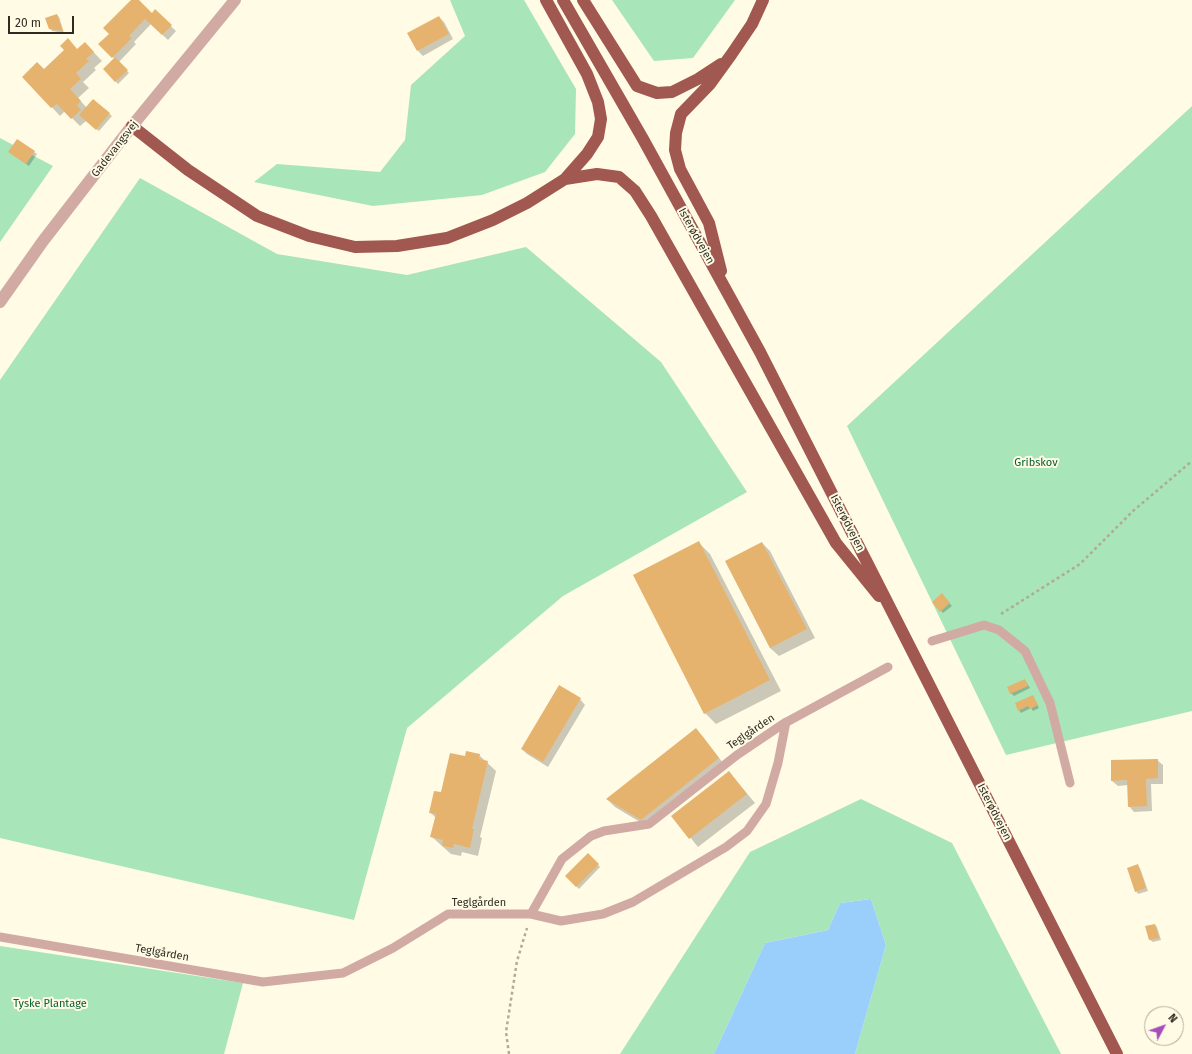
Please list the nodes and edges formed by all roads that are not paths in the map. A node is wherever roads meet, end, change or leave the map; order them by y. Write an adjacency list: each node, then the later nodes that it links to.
1 (235, 0): 7 (street, Gadevangsvej)
2 (546, 0): 8 (highway)
3 (563, 0): 9 (highway, Isterødvejen)
4 (583, 0): 6 (highway)
5 (763, 0): 6 (highway)
6 (725, 61): 9 (highway)
7 (132, 126): 8 (highway); 10 (street, Gadevangsvej)
8 (565, 179): 11 (highway)
9 (725, 289): 11 (highway, Isterødvejen)
10 (0, 302)
11 (893, 612): 18 (highway, Isterødvejen)
12 (932, 641): 15 (lane)
13 (888, 667): 14 (lane, Teglgården)
14 (786, 722): 16 (lane, Teglgården); 16 (lane)
15 (1070, 783)
16 (531, 914): 17 (lane, Teglgården)
17 (0, 937)
18 (1117, 1054)

